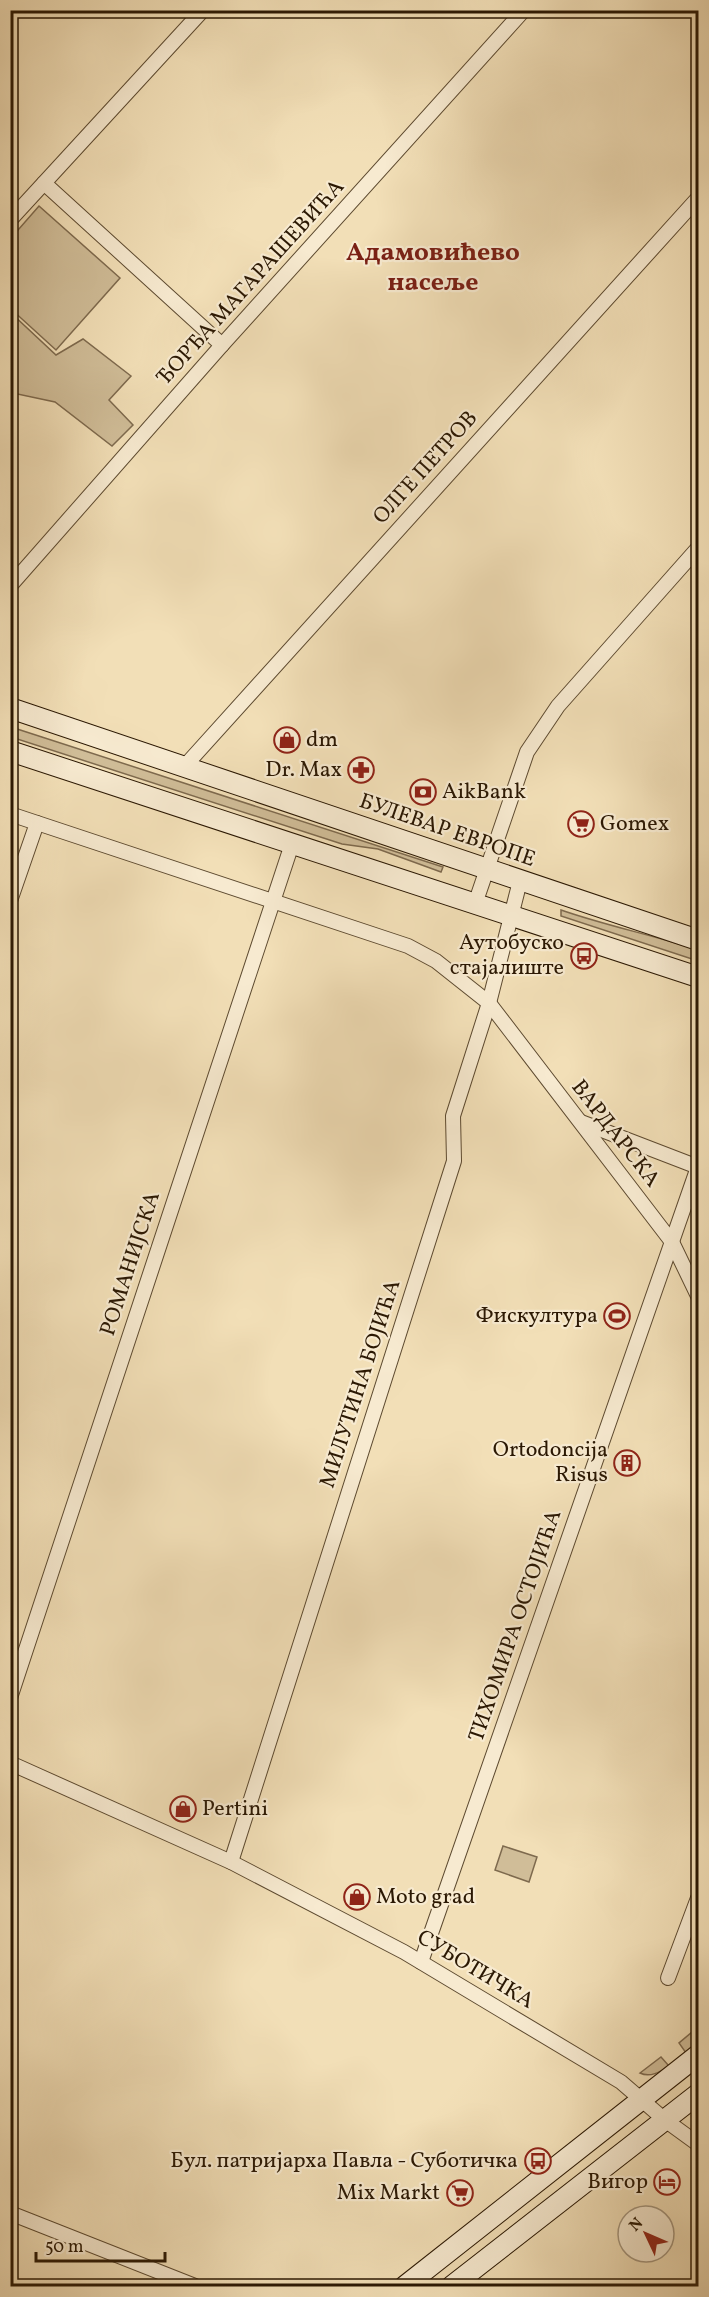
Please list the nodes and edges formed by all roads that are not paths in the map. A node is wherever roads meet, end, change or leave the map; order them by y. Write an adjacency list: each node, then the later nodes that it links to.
1 (204, 10): 3 (street)
2 (524, 10): 6 (street, ЂОРЂА МАГАРАШЕВИЋА)
3 (44, 183): 5 (street); 6 (street)
4 (699, 198): 11 (street, ОЛГЕ ПЕТРОВ)
5 (10, 220)
6 (222, 345): 8 (street, ЂОРЂА МАГАРАШЕВИЋА)
7 (699, 548): 15 (street)
8 (10, 586)
9 (10, 708): 11 (main road, БУЛЕВАР ЕВРОПЕ)
10 (10, 751): 14 (main road)
11 (184, 767): 15 (main road, БУЛЕВАР ЕВРОПЕ)
12 (10, 814): 13 (street)
13 (37, 823): 17 (street); 18 (street)
14 (292, 844): 18 (street, РОМАНИЈСКА); 19 (main road)
15 (486, 869): 16 (main road, БУЛЕВАР ЕВРОПЕ); 19 (street)
16 (520, 881): 20 (street, МИЛУТИНА БОЈИЋА); 21 (main road, БУЛЕВАР ЕВРОПЕ)
17 (10, 901)
18 (273, 902): 23 (street); 28 (street, РОМАНИЈСКА)
19 (475, 904): 20 (main road)
20 (511, 916): 22 (main road); 23 (street, МИЛУТИНА БОЈИЋА)
21 (699, 940)
22 (699, 977)
23 (489, 1003): 24 (street, ВАРДАРСКА); 30 (street, МИЛУТИНА БОЈИЋА)
24 (579, 1121): 25 (street); 26 (street, ВАРДАРСКА)
25 (699, 1167): 26 (street, ТИХОМИРА ОСТОЈИЋА)
26 (672, 1242): 27 (street, ВАРДАРСКА); 32 (street, ТИХОМИРА ОСТОЈИЋА)
27 (699, 1296)
28 (10, 1698)
29 (12, 1768): 30 (street, СУБОТИЧКА)
30 (231, 1862): 32 (street, СУБОТИЧКА)
31 (699, 1898): 33 (street)
32 (421, 1962): 36 (street, СУБОТИЧКА)
33 (668, 1978)
34 (699, 2055): 36 (main road)
35 (699, 2094): 37 (main road)
36 (641, 2100): 37 (street, СУБОТИЧКА); 41 (main road)
37 (665, 2120): 38 (street, СУБОТИЧКА); 42 (main road)
38 (699, 2144)
39 (10, 2213): 40 (street)
40 (195, 2286)
41 (405, 2286)
42 (452, 2286)

